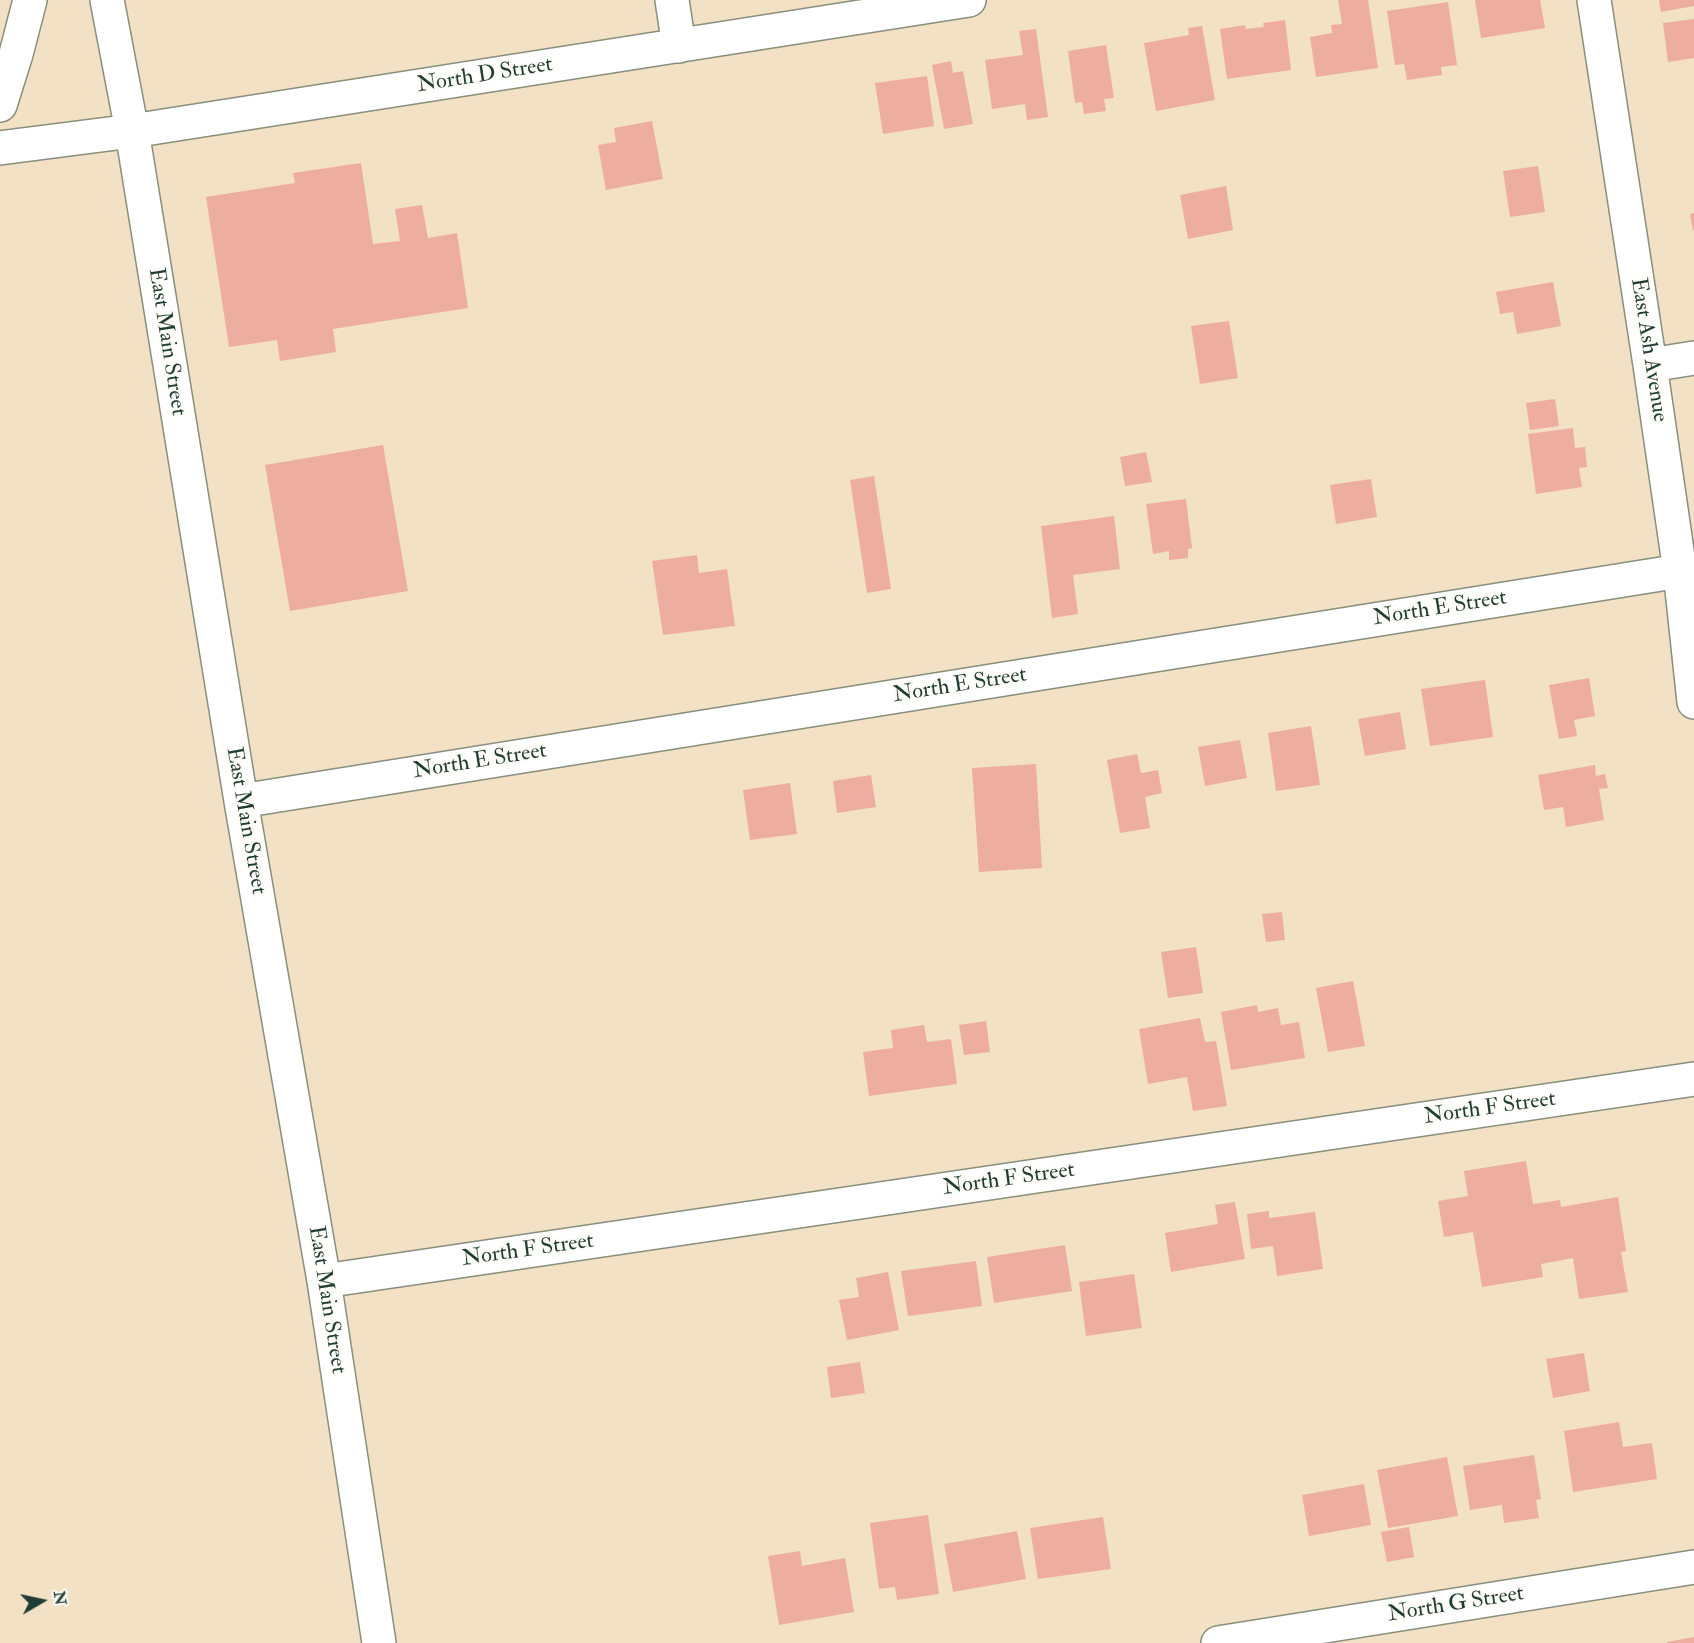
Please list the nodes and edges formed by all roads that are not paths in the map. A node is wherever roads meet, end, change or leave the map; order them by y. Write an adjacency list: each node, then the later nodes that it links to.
1 (30, 0): 7 (street)
2 (107, 0): 8 (street, East Main Street)
3 (672, 0): 6 (street)
4 (969, 0): 6 (street, North D Street)
5 (1594, 0): 11 (street, East Ash Avenue)
6 (679, 46): 8 (street, North D Street)
7 (0, 105)
8 (132, 131): 9 (street, North D Street); 14 (street, East Main Street)
9 (0, 148)
10 (1694, 358): 11 (street)
11 (1650, 365): 12 (street, East Ash Avenue)
12 (1680, 571): 13 (street, East Ash Avenue); 14 (street, North E Street)
13 (1694, 702)
14 (241, 801): 16 (street, East Main Street)
15 (1694, 1079): 16 (street, North F Street)
16 (324, 1281): 18 (street, East Main Street)
17 (1694, 1567): 19 (street, North G Street)
18 (379, 1643)
19 (1218, 1643)

